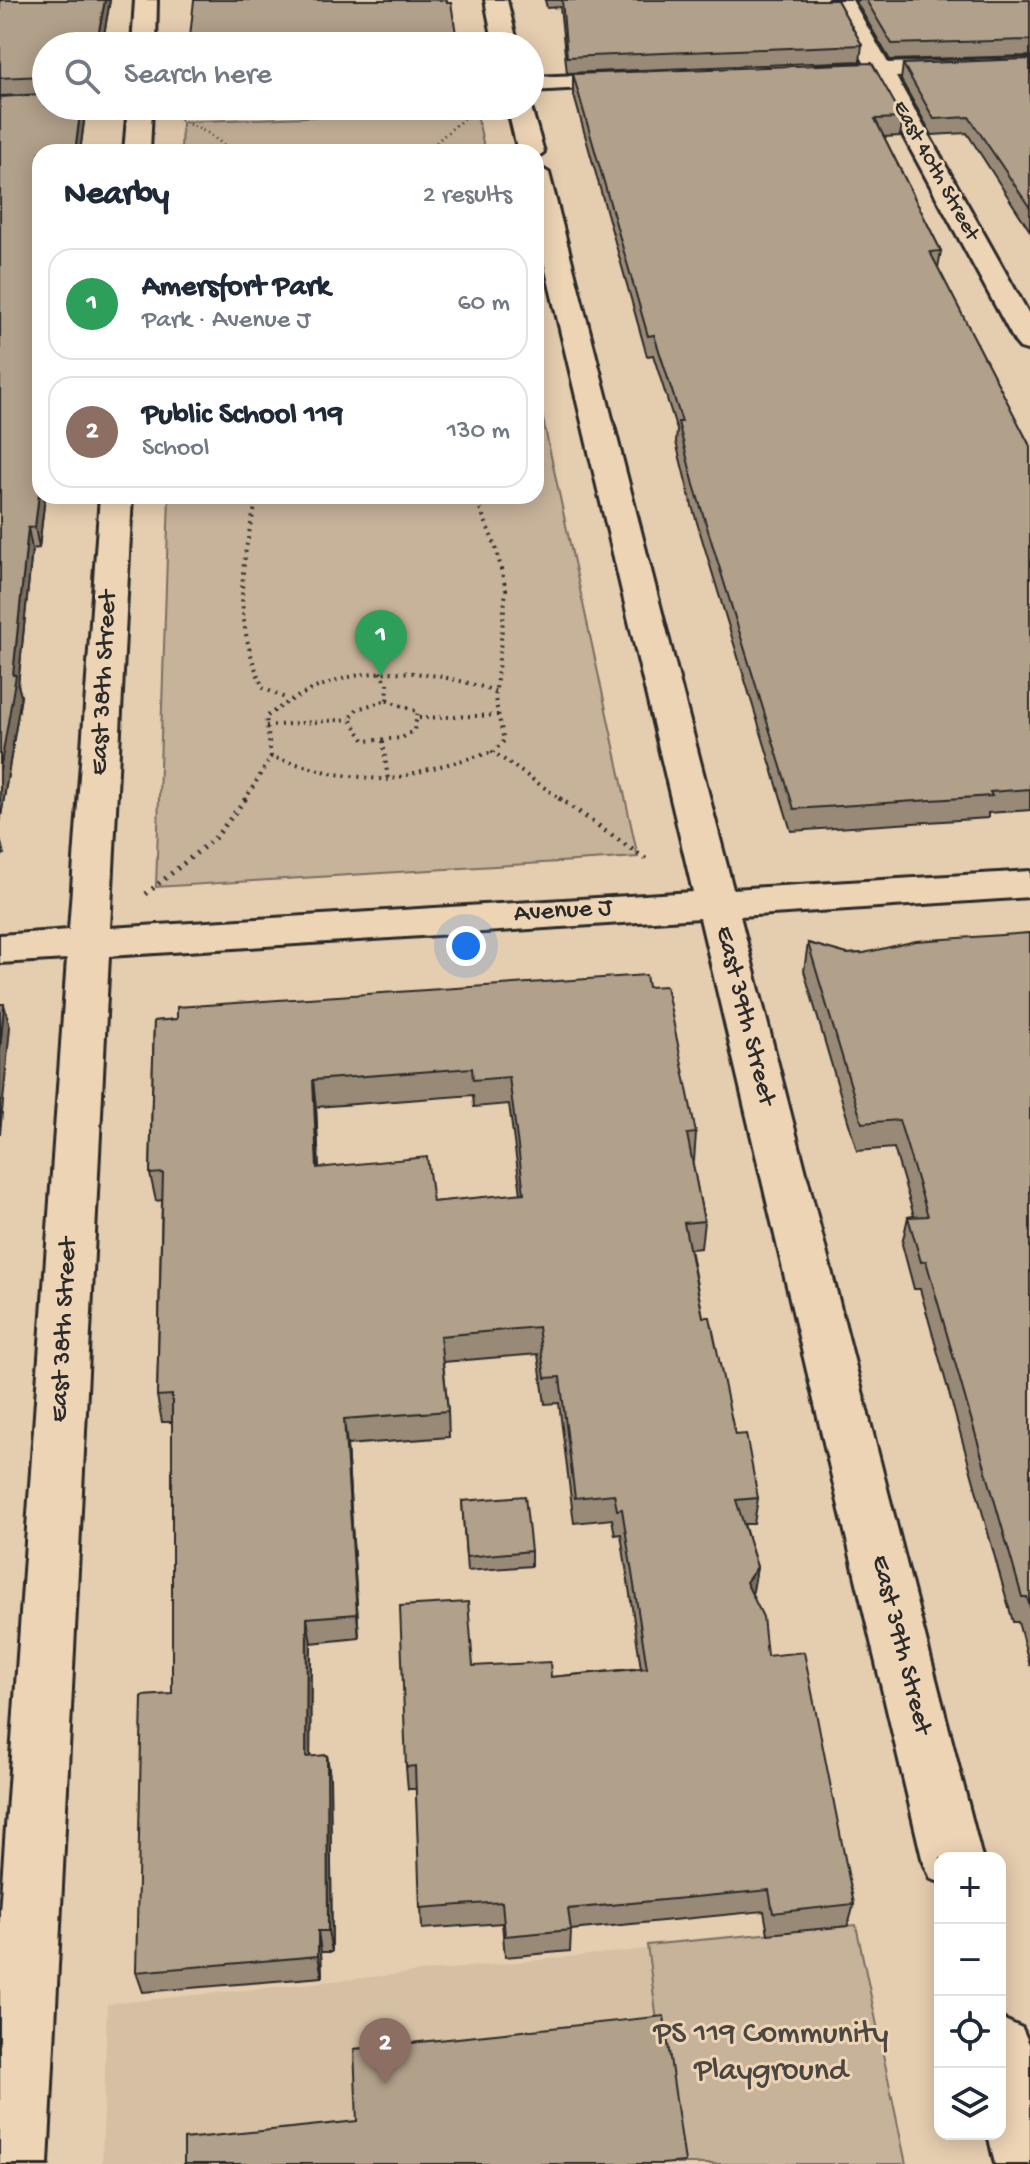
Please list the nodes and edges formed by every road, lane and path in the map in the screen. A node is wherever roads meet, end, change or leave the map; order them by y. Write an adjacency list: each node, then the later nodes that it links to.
1 (146, 0): 4 (street)
2 (496, 0): 5 (street)
3 (841, 0): 7 (street, East 40th Street)
4 (145, 32)
5 (503, 32)
6 (1030, 65): 7 (street)
7 (880, 71): 8 (street); 20 (street, East 40th Street)
8 (784, 74)
9 (657, 79): 10 (street)
10 (544, 83)
11 (139, 120): 15 (street)
12 (179, 120): 16 (path)
13 (462, 120): 17 (path)
14 (523, 120): 18 (street)
15 (138, 144)
16 (222, 144)
17 (434, 144)
18 (529, 144)
19 (544, 205): 39 (street, East 39th Street)
20 (1030, 342)
21 (116, 504): 40 (street, East 38th Street)
22 (256, 504): 26 (path)
23 (479, 504): 25 (path)
24 (379, 671): 25 (path); 26 (path); 27 (path)
25 (495, 691): 28 (path)
26 (287, 699): 31 (path)
27 (387, 700): 29 (path); 30 (path)
28 (499, 715): 29 (path); 33 (path)
29 (419, 718): 32 (path)
30 (350, 719): 31 (path); 32 (path)
31 (266, 726): 34 (path)
32 (383, 741): 35 (path)
33 (493, 752): 35 (path); 36 (path)
34 (271, 757): 35 (path); 38 (path)
35 (388, 780)
36 (647, 860)
37 (1030, 884): 39 (street, Avenue J)
38 (146, 894)
39 (717, 903): 40 (street, Avenue J); 42 (street, East 39th Street)
40 (89, 943): 41 (street, Avenue J); 44 (street, East 38th Street)
41 (0, 949)
42 (951, 1852)
43 (1004, 2068): 45 (street)
44 (15, 2164)
45 (1028, 2164)

